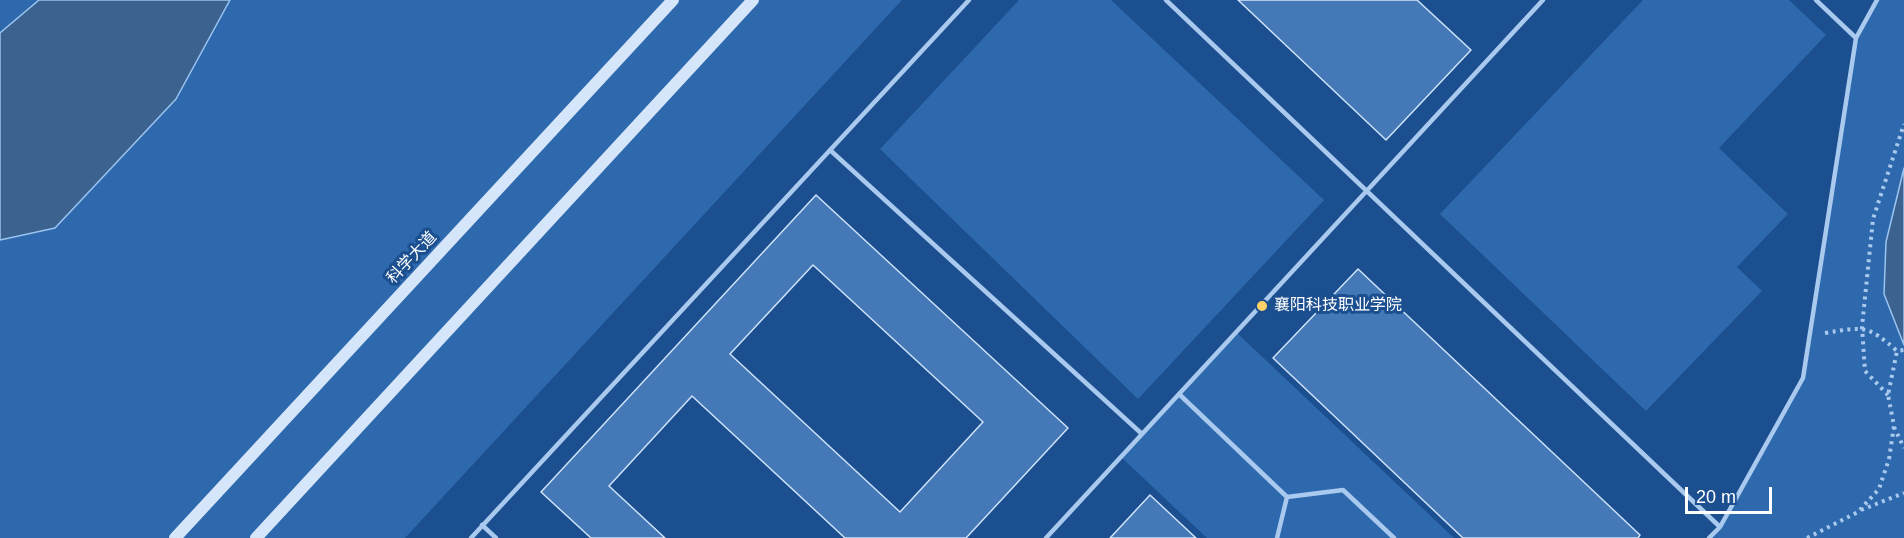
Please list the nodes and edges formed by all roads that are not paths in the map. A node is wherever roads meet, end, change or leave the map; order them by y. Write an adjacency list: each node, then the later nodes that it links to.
1 (673, 0): 16 (main road, 科学大道)
2 (753, 0): 17 (main road)
3 (969, 0): 9 (lane)
4 (1166, 0): 10 (lane)
5 (1543, 0): 10 (lane)
6 (1816, 0): 8 (lane)
7 (1877, 0): 8 (lane)
8 (1856, 38): 15 (lane)
9 (830, 150): 12 (lane); 14 (lane)
10 (1367, 190): 11 (lane); 15 (lane)
11 (1179, 394): 12 (lane); 13 (lane)
12 (1142, 434): 20 (lane)
13 (1287, 497): 21 (lane); 22 (lane)
14 (482, 525): 18 (lane); 19 (lane)
15 (1720, 526): 23 (lane)
16 (175, 538)
17 (256, 538)
18 (471, 538)
19 (495, 538)
20 (1046, 538)
21 (1276, 538)
22 (1394, 538)
23 (1709, 538)

